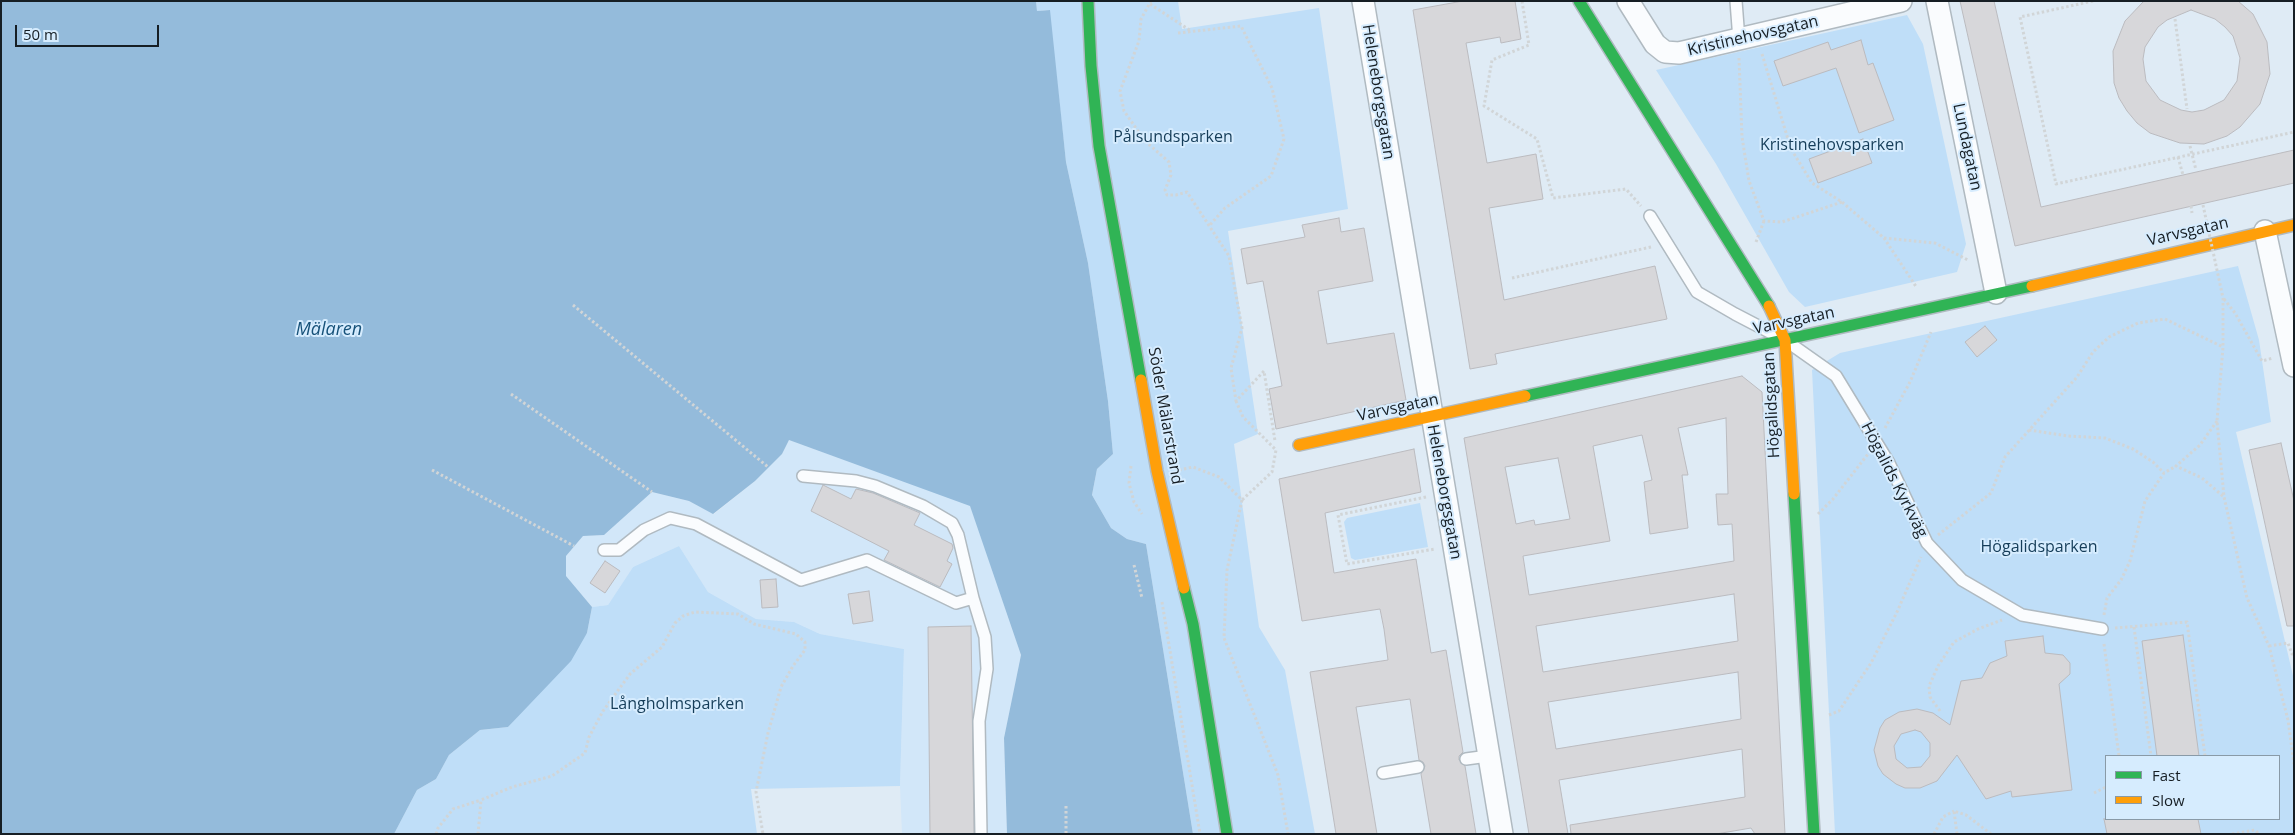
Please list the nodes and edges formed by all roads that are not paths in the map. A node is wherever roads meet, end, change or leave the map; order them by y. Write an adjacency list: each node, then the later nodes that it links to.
1 (1088, 1): 26 (street, Söder Mälarstrand)
2 (1363, 1): 15 (street, Heleneborgsgatan)
3 (1579, 1): 13 (street, Högalidsgatan)
4 (1628, 1): 8 (street, Kristinehovsgatan)
5 (1736, 1): 8 (lane)
6 (1937, 1): 12 (street, Lundagatan)
7 (1897, 2): 8 (street, Kristinehovsgatan)
8 (1748, 38)
9 (1650, 216): 13 (lane, Högalids Kyrkväg)
10 (2294, 225): 11 (street, Varvsgatan)
11 (2265, 231): 12 (street, Varvsgatan); 14 (street)
12 (1996, 293): 13 (street, Varvsgatan)
13 (1785, 340): 15 (street, Varvsgatan); 20 (lane, Högalids Kyrkväg); 28 (street, Högalidsgatan)
14 (2294, 366)
15 (1431, 418): 16 (street, Varvsgatan); 21 (street, Heleneborgsgatan)
16 (1299, 445)
17 (803, 476): 19 (lane)
18 (604, 550): 19 (lane)
19 (973, 598): 25 (lane)
20 (2102, 629)
21 (1488, 756): 22 (lane); 27 (street, Heleneborgsgatan)
22 (1466, 759)
23 (1418, 767): 24 (lane)
24 (1383, 773)
25 (981, 834)
26 (1227, 834)
27 (1502, 834)
28 (1814, 834)

